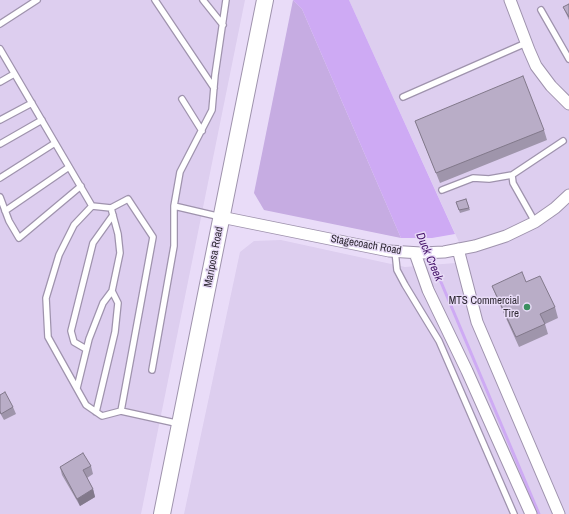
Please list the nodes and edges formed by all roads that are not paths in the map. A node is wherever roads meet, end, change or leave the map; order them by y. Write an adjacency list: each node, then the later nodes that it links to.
1 (37, 0): 8 (lane)
2 (155, 0): 15 (lane)
3 (203, 0): 9 (lane)
4 (226, 0): 9 (lane)
5 (265, 0): 38 (main road, Mariposa Road)
6 (510, 0): 10 (street)
7 (542, 10): 12 (lane)
8 (0, 24)
9 (223, 25): 15 (lane)
10 (526, 43): 16 (lane); 19 (street)
11 (0, 49): 13 (lane)
12 (569, 59)
13 (14, 74): 14 (lane); 18 (lane)
14 (0, 82)
15 (214, 88): 22 (lane)
16 (403, 97)
17 (182, 100): 22 (lane)
18 (32, 103): 20 (lane); 21 (lane)
19 (569, 104)
20 (0, 120)
21 (42, 120): 24 (lane); 25 (lane)
22 (202, 131): 34 (lane)
23 (563, 141): 27 (lane)
24 (56, 143): 26 (lane); 28 (lane)
25 (0, 144)
26 (69, 167): 29 (lane); 36 (lane)
27 (512, 175): 30 (lane); 39 (lane)
28 (0, 178)
29 (81, 186): 33 (lane); 36 (lane)
30 (442, 190)
31 (0, 197): 36 (lane)
32 (568, 199): 39 (street, Stagecoach Road)
33 (92, 206): 35 (lane); 46 (lane)
34 (174, 206): 38 (lane); 45 (lane)
35 (111, 208): 37 (lane); 47 (lane)
36 (5, 210)
37 (113, 215): 43 (lane); 44 (lane)
38 (222, 217): 41 (street, Stagecoach Road); 49 (main road, Mariposa Road)
39 (535, 222): 40 (street, Stagecoach Road)
40 (458, 249): 42 (street, Stagecoach Road); 53 (street)
41 (395, 252): 42 (street, Stagecoach Road); 51 (lane)
42 (415, 253): 52 (street)
43 (112, 291): 44 (lane); 48 (lane)
44 (86, 349): 46 (lane)
45 (152, 370)
46 (77, 388): 48 (lane)
47 (121, 411): 48 (lane); 49 (lane)
48 (96, 412)
49 (180, 424): 50 (main road, Mariposa Road)
50 (162, 514)
51 (514, 514)
52 (531, 514)
53 (559, 514)

